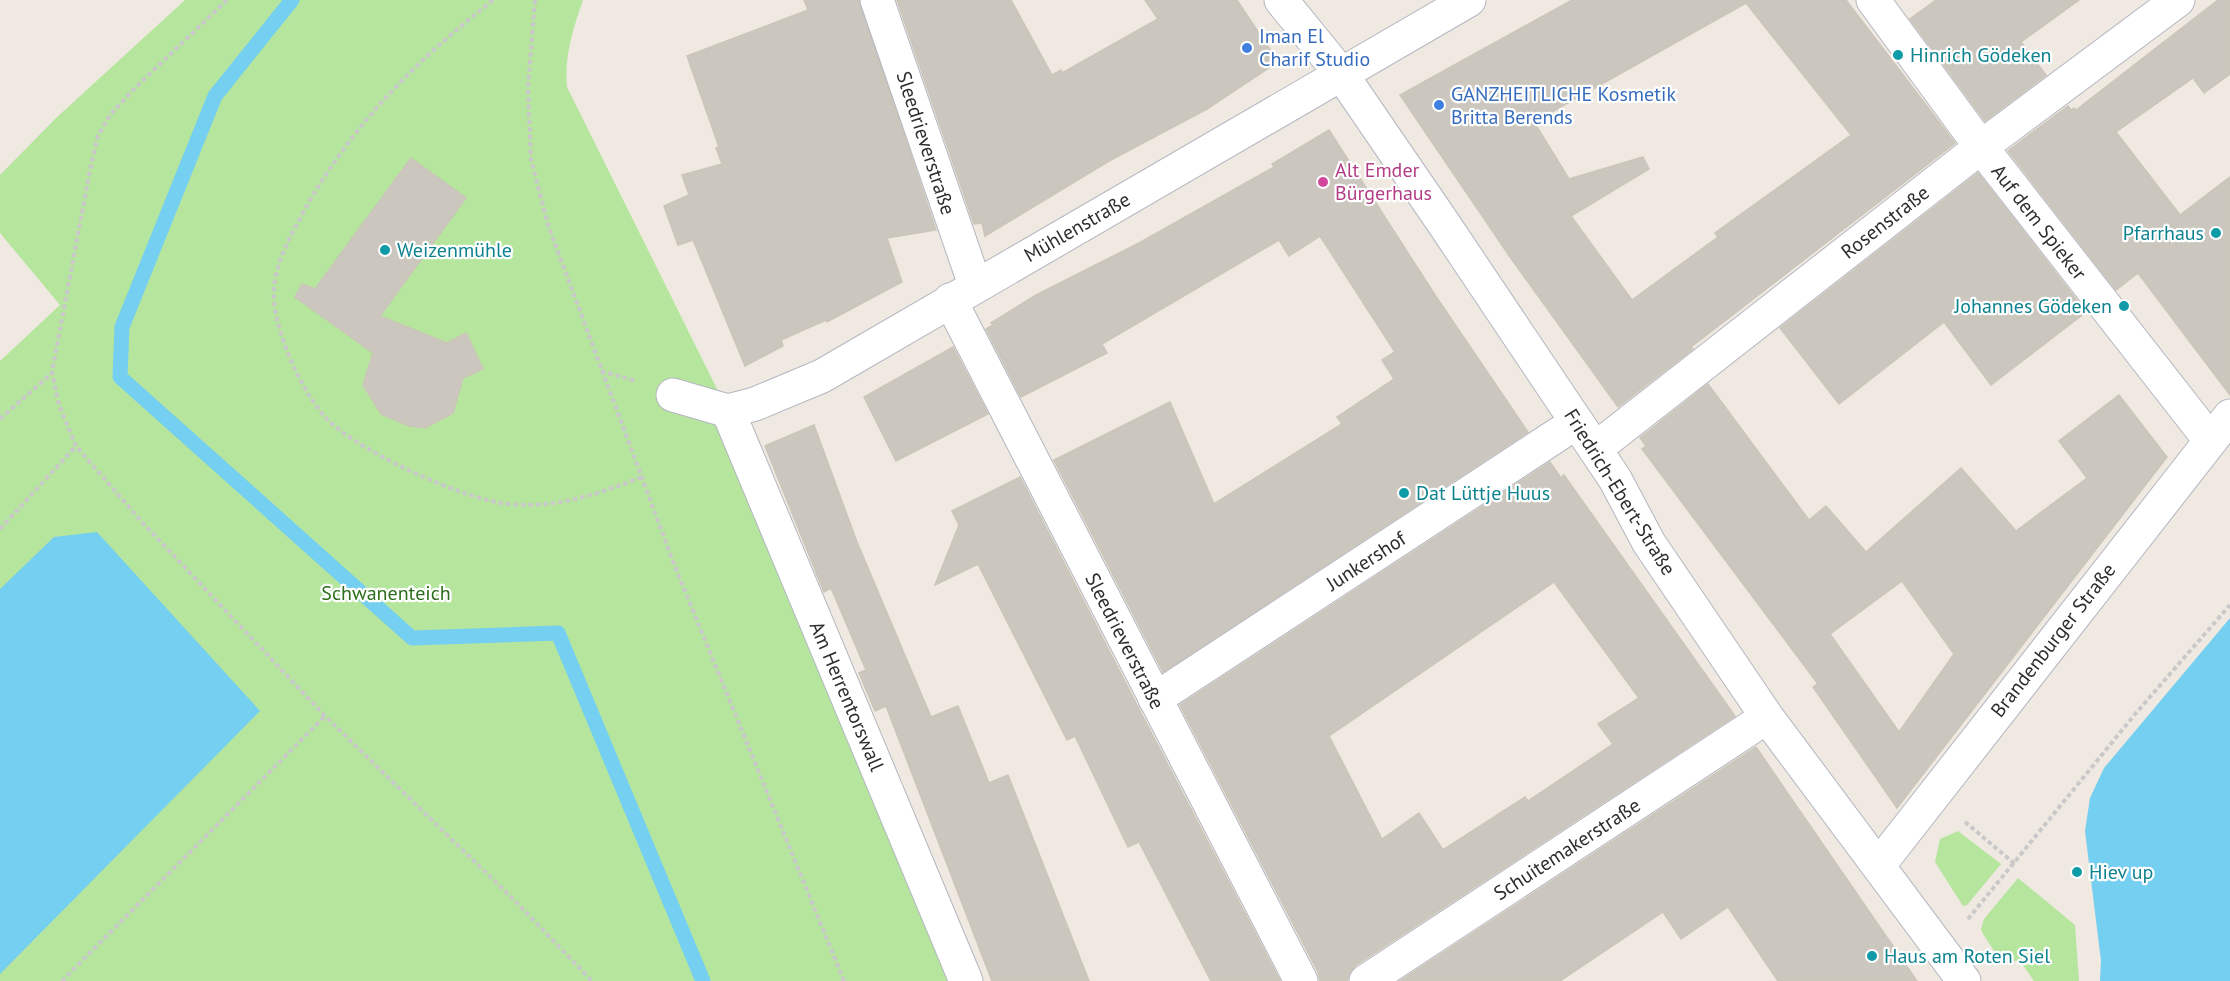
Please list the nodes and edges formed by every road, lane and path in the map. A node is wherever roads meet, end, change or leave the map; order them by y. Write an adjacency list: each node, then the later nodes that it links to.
1 (227, 0): 12 (path)
2 (493, 0): 20 (path)
3 (535, 0): 20 (path)
4 (877, 0): 11 (street, Sleedrieverstraße)
5 (1281, 0): 9 (street, Friedrich-Ebert-Straße)
6 (1469, 0): 9 (street, Mühlenstraße)
7 (1873, 0): 10 (street, Auf dem Spieker)
8 (2178, 0): 10 (street, Rosenstraße)
9 (1342, 75): 11 (street, Mühlenstraße); 16 (street, Friedrich-Ebert-Straße)
10 (1981, 147): 17 (street, Auf dem Spieker); 19 (street, Rosenstraße)
11 (962, 293): 14 (street, Mühlenstraße); 23 (street, Sleedrieverstraße)
12 (52, 372): 15 (path); 18 (path)
13 (673, 395): 14 (street)
14 (728, 411): 33 (street, Am Herrentorswall)
15 (0, 419)
16 (1577, 422): 19 (street, Friedrich-Ebert-Straße); 23 (street, Junkershof)
17 (2220, 428): 26 (street, Brandenburger Straße)
18 (76, 446): 21 (path); 24 (path)
19 (1595, 449): 25 (street, Friedrich-Ebert-Straße)
20 (642, 477): 32 (path)
21 (0, 529)
22 (2230, 605): 27 (path)
23 (1155, 699): 34 (street, Sleedrieverstraße)
24 (325, 716): 30 (path); 31 (path)
25 (1767, 717): 28 (street, Friedrich-Ebert-Straße); 35 (street, Schuitemakerstraße)
26 (1933, 794): 27 (path); 28 (street, Brandenburger Straße)
27 (2015, 864): 29 (path)
28 (1879, 865): 36 (street, Friedrich-Ebert-Straße)
29 (1976, 912)
30 (62, 981)
31 (592, 981)
32 (844, 981)
33 (966, 981)
34 (1301, 981)
35 (1366, 981)
36 (1964, 981)

